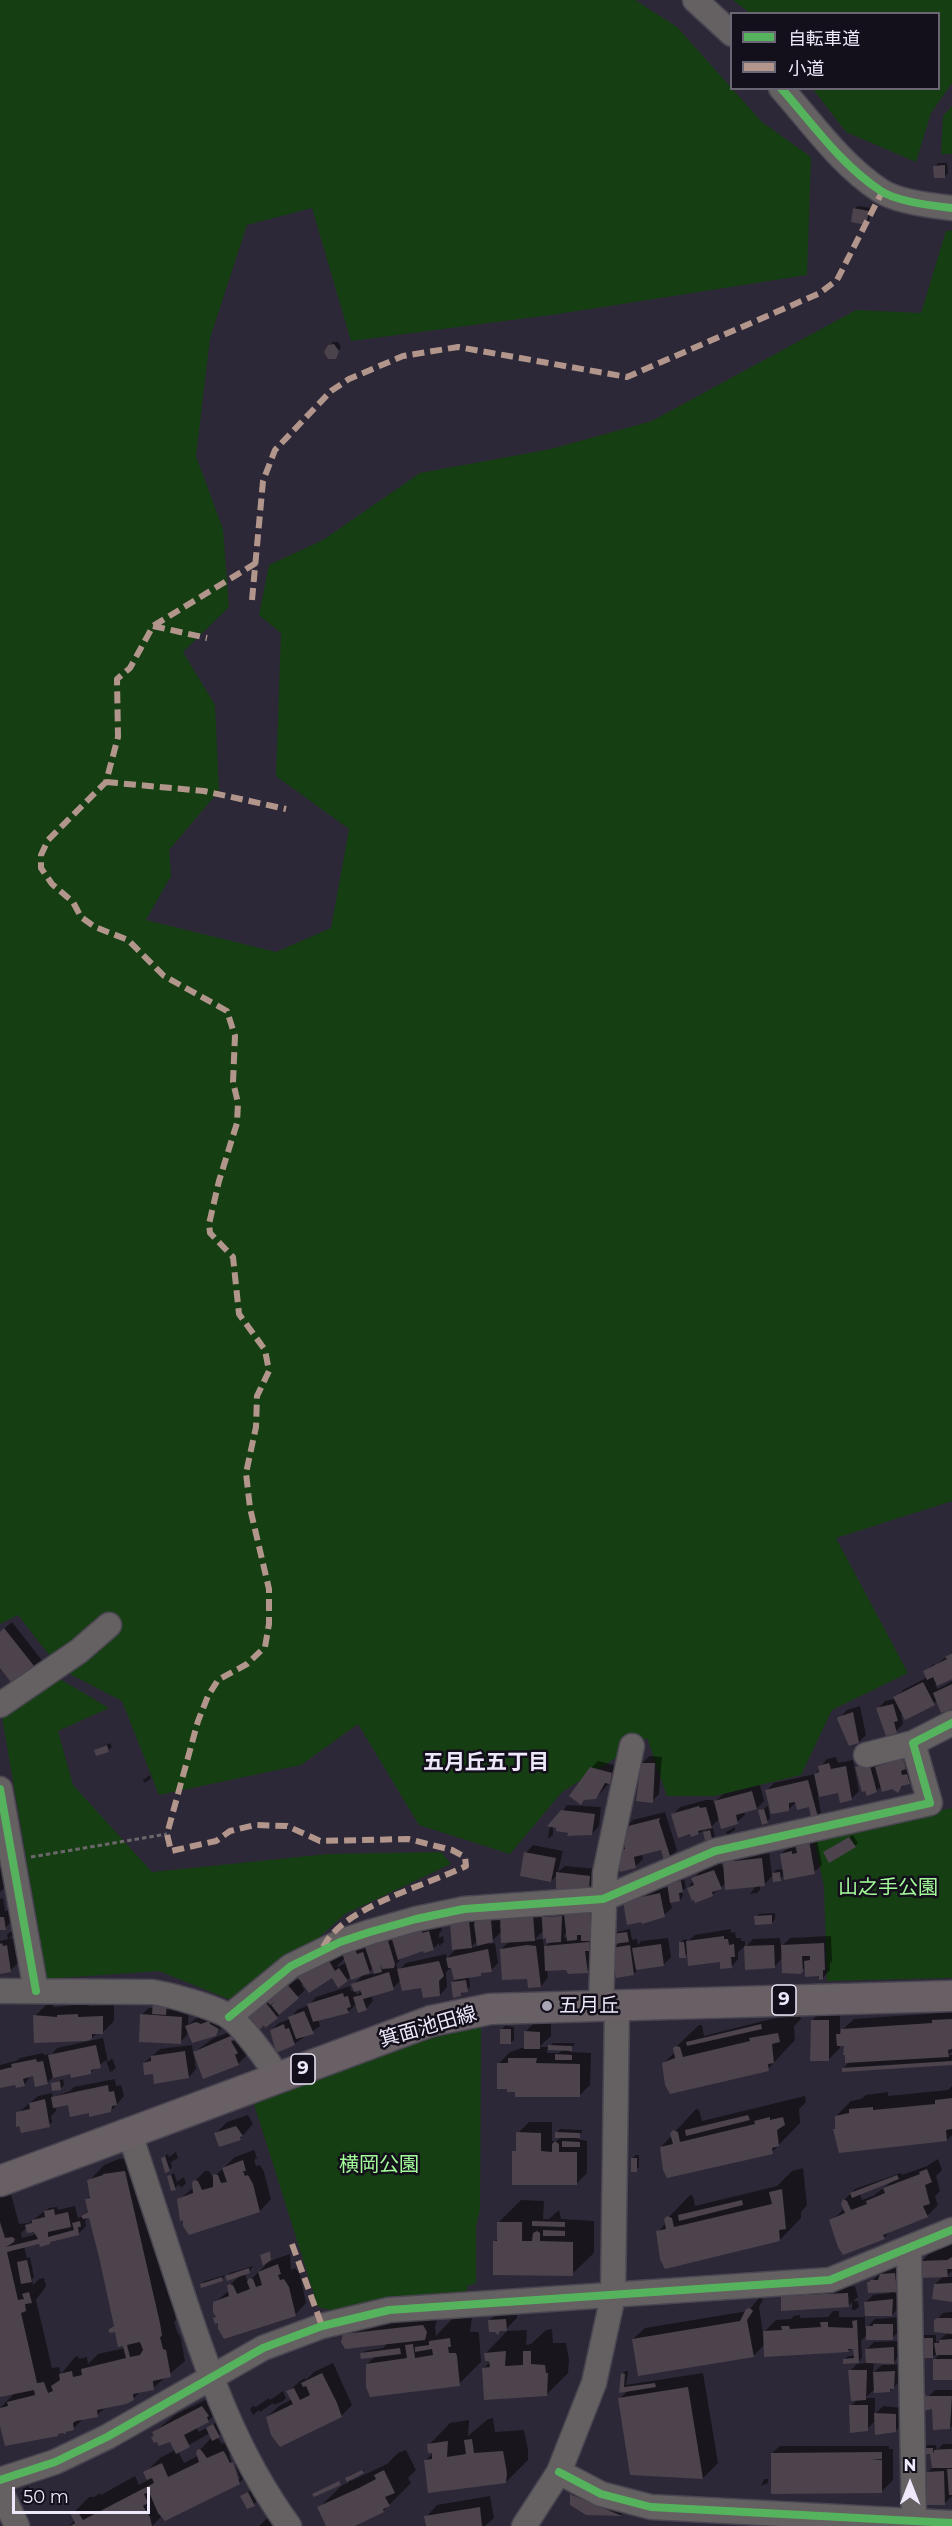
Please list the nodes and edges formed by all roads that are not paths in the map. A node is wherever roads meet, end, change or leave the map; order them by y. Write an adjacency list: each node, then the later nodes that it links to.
1 (695, 0): 2 (street)
2 (730, 32)
3 (783, 90): 4 (street)
4 (952, 208)
5 (109, 1625): 6 (street)
6 (0, 1705)
7 (952, 1723): 8 (street)
8 (913, 1743): 10 (street); 13 (street)
9 (632, 1746): 13 (street)
10 (866, 1755)
11 (0, 1789): 12 (street)
12 (6, 1858): 15 (street)
13 (603, 1899): 17 (street); 18 (street)
14 (0, 1991): 15 (street)
15 (36, 1991): 18 (street)
16 (952, 1996): 17 (main road, 箕面池田線 / 9)
17 (609, 2005): 19 (main road, 箕面池田線 / 9); 24 (street)
18 (229, 2016): 19 (street)
19 (278, 2078): 20 (main road, 箕面池田線 / 9)
20 (129, 2134): 21 (main road, 箕面池田線 / 9); 25 (street)
21 (0, 2181)
22 (952, 2230): 23 (street)
23 (909, 2249): 24 (street); 30 (street)
24 (613, 2296): 25 (street); 26 (street)
25 (210, 2379): 27 (street); 32 (street)
26 (559, 2472): 30 (street); 33 (street)
27 (0, 2480)
28 (0, 2490): 31 (street)
29 (952, 2523): 30 (street)
30 (915, 2524)
31 (17, 2526)
32 (289, 2526)
33 (524, 2526)

